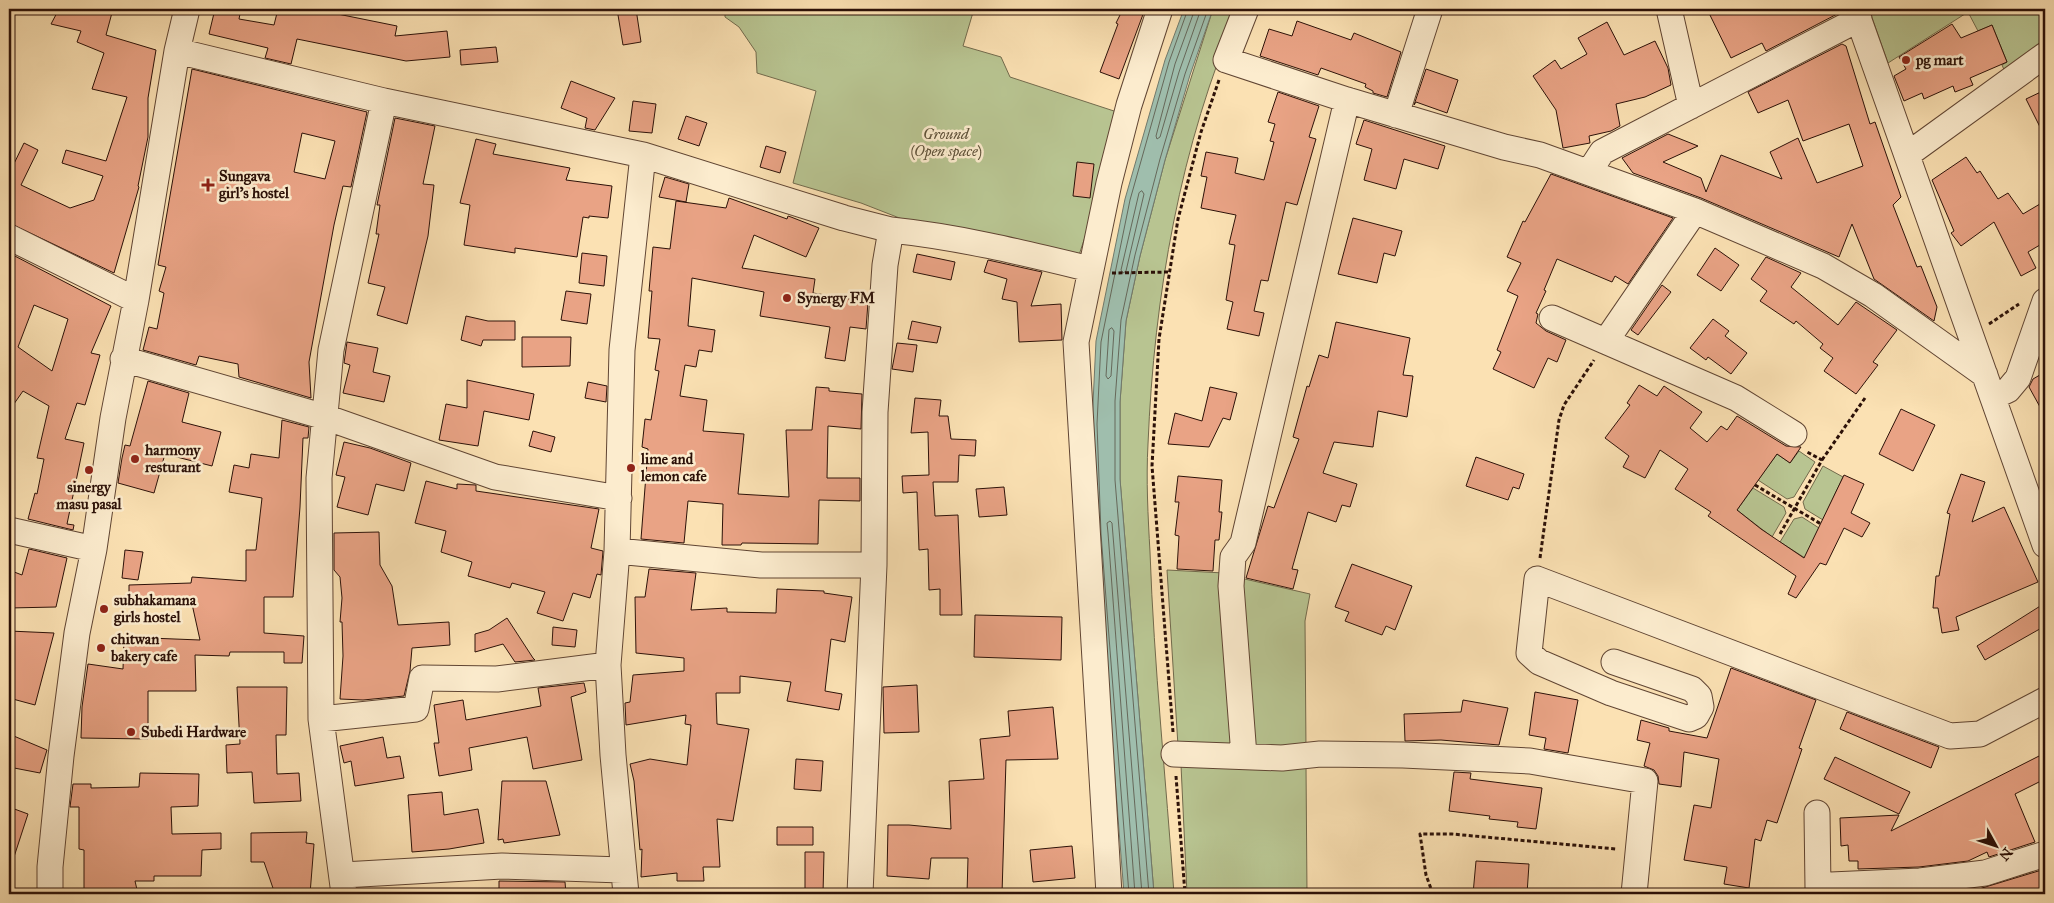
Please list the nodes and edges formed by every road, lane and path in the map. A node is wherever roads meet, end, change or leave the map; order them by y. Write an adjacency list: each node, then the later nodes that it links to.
1 (187, 9): 7 (street)
2 (1160, 9): 20 (street)
3 (1246, 9): 9 (street)
4 (1430, 9): 13 (street)
5 (1669, 9): 12 (street)
6 (1857, 14): 12 (street); 15 (street)
7 (177, 50): 11 (street); 22 (street)
8 (2045, 55): 15 (street)
9 (1226, 60): 10 (street); 21 (path)
10 (1347, 100): 13 (street); 49 (street)
11 (384, 101): 14 (street); 30 (street)
12 (1691, 106): 16 (street)
13 (1396, 115): 16 (street)
14 (643, 155): 18 (street); 34 (street)
15 (1907, 155): 25 (street)
16 (1589, 172): 17 (street)
17 (1695, 211): 26 (street); 28 (street)
18 (891, 230): 20 (street); 42 (street)
19 (9, 236): 22 (street)
20 (1090, 269): 21 (path); 59 (street)
21 (1169, 272): 48 (path)
22 (136, 300): 27 (street)
23 (2034, 302): 25 (path); 28 (street)
24 (1552, 318): 26 (street)
25 (1972, 336): 28 (street)
26 (1606, 341): 31 (street); 43 (path)
27 (123, 359): 30 (street); 40 (street)
28 (1989, 386): 39 (street)
29 (1865, 398): 32 (path)
30 (325, 417): 34 (street); 47 (street)
31 (1794, 434): 32 (path)
32 (1822, 460): 35 (path)
33 (1755, 485): 35 (path)
34 (619, 498): 41 (street)
35 (1795, 508): 36 (path); 38 (path)
36 (1821, 524)
37 (9, 530): 40 (street)
38 (1780, 534)
39 (2045, 545)
40 (94, 549): 57 (street)
41 (617, 552): 42 (street); 45 (street)
42 (874, 565): 58 (street)
43 (1537, 578): 44 (street); 46 (street)
44 (1614, 662)
45 (608, 665): 47 (street); 53 (street)
46 (2045, 700)
47 (321, 719): 54 (street)
48 (1174, 754): 49 (street); 60 (path)
49 (1244, 756): 51 (street)
50 (1818, 813): 56 (street)
51 (1638, 852): 61 (path); 62 (street)
52 (2045, 854): 55 (street)
53 (624, 882): 54 (street)
54 (344, 885)
55 (1920, 888): 56 (street)
56 (1818, 891)
57 (50, 894)
58 (860, 894)
59 (1109, 894)
60 (1185, 894)
61 (1433, 894)
62 (1634, 894)

